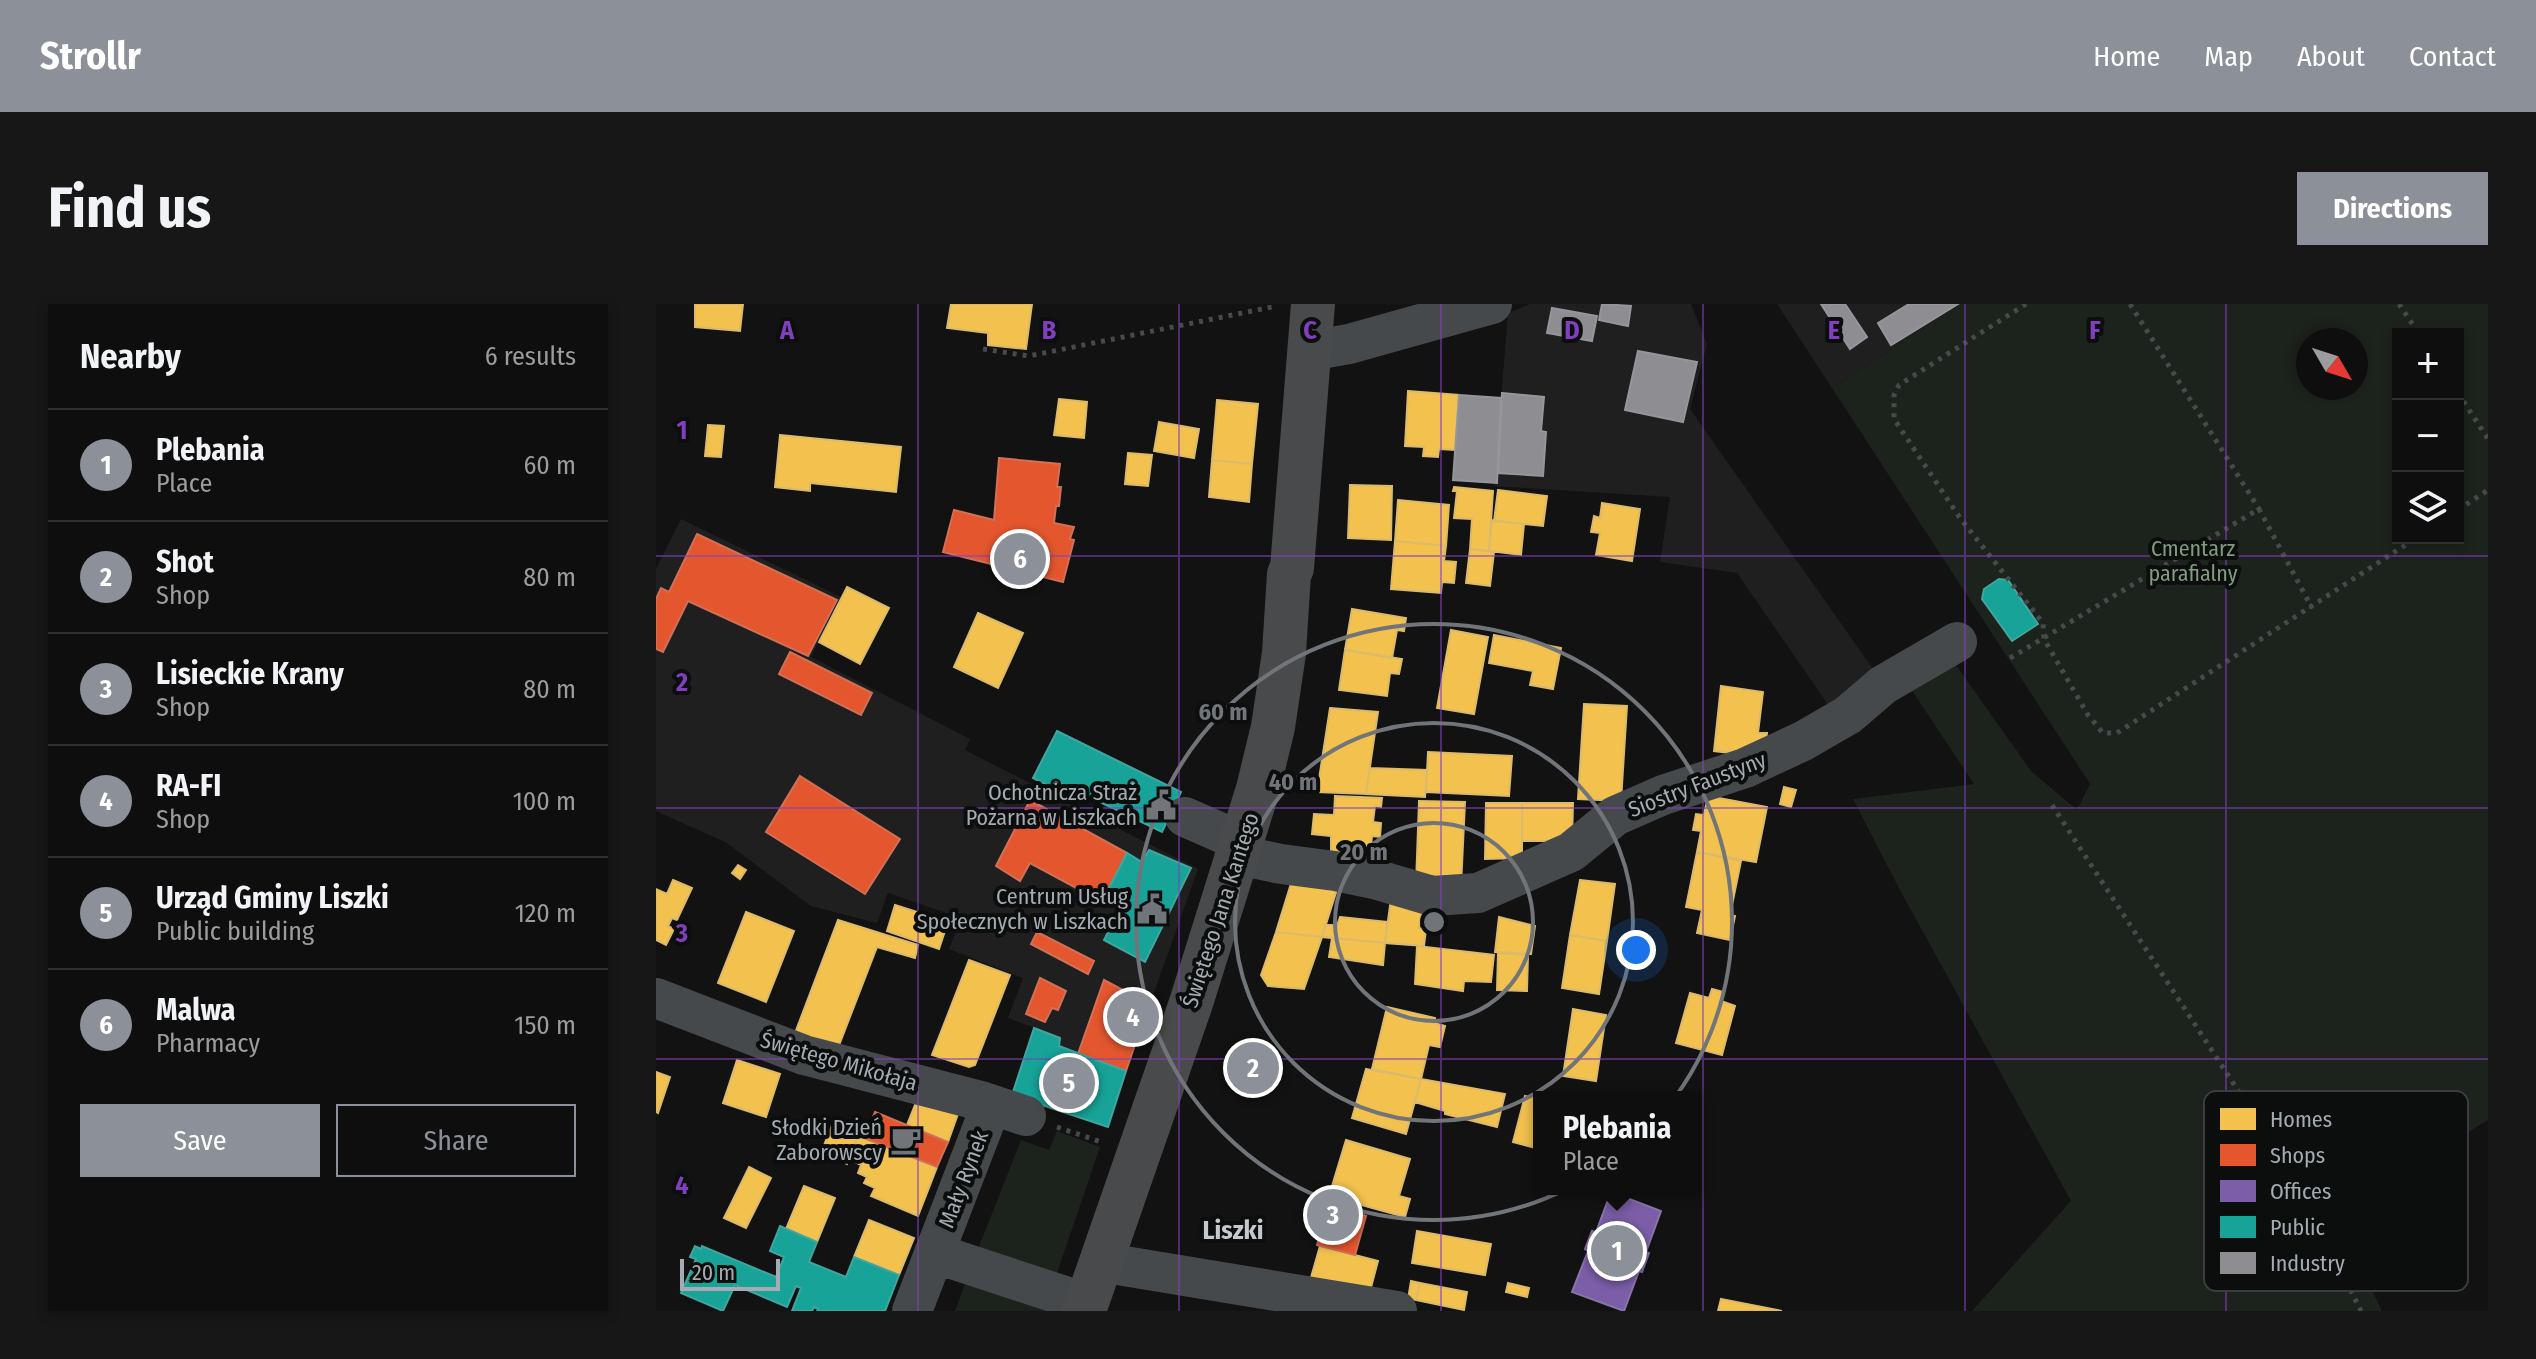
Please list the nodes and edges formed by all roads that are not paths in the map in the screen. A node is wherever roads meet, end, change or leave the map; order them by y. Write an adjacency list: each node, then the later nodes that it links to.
1 (1313, 304): 3 (main road, Świętego Jana Kantego)
2 (1492, 304): 3 (street)
3 (1309, 351): 6 (main road, Świętego Jana Kantego)
4 (1957, 642): 6 (street, Siostry Faustyny)
5 (1185, 817): 6 (street, Siostry Faustyny)
6 (1240, 848): 10 (main road, Świętego Jana Kantego)
7 (656, 998): 8 (street, Świętego Mikołaja)
8 (1008, 1111): 9 (street, Mały Rynek)
9 (934, 1253): 11 (street, Mały Rynek); 12 (street, Mały Rynek)
10 (1100, 1262): 11 (main road, Świętego Jana Kantego); 13 (street)
11 (1085, 1307)
12 (912, 1311)
13 (1397, 1311)

